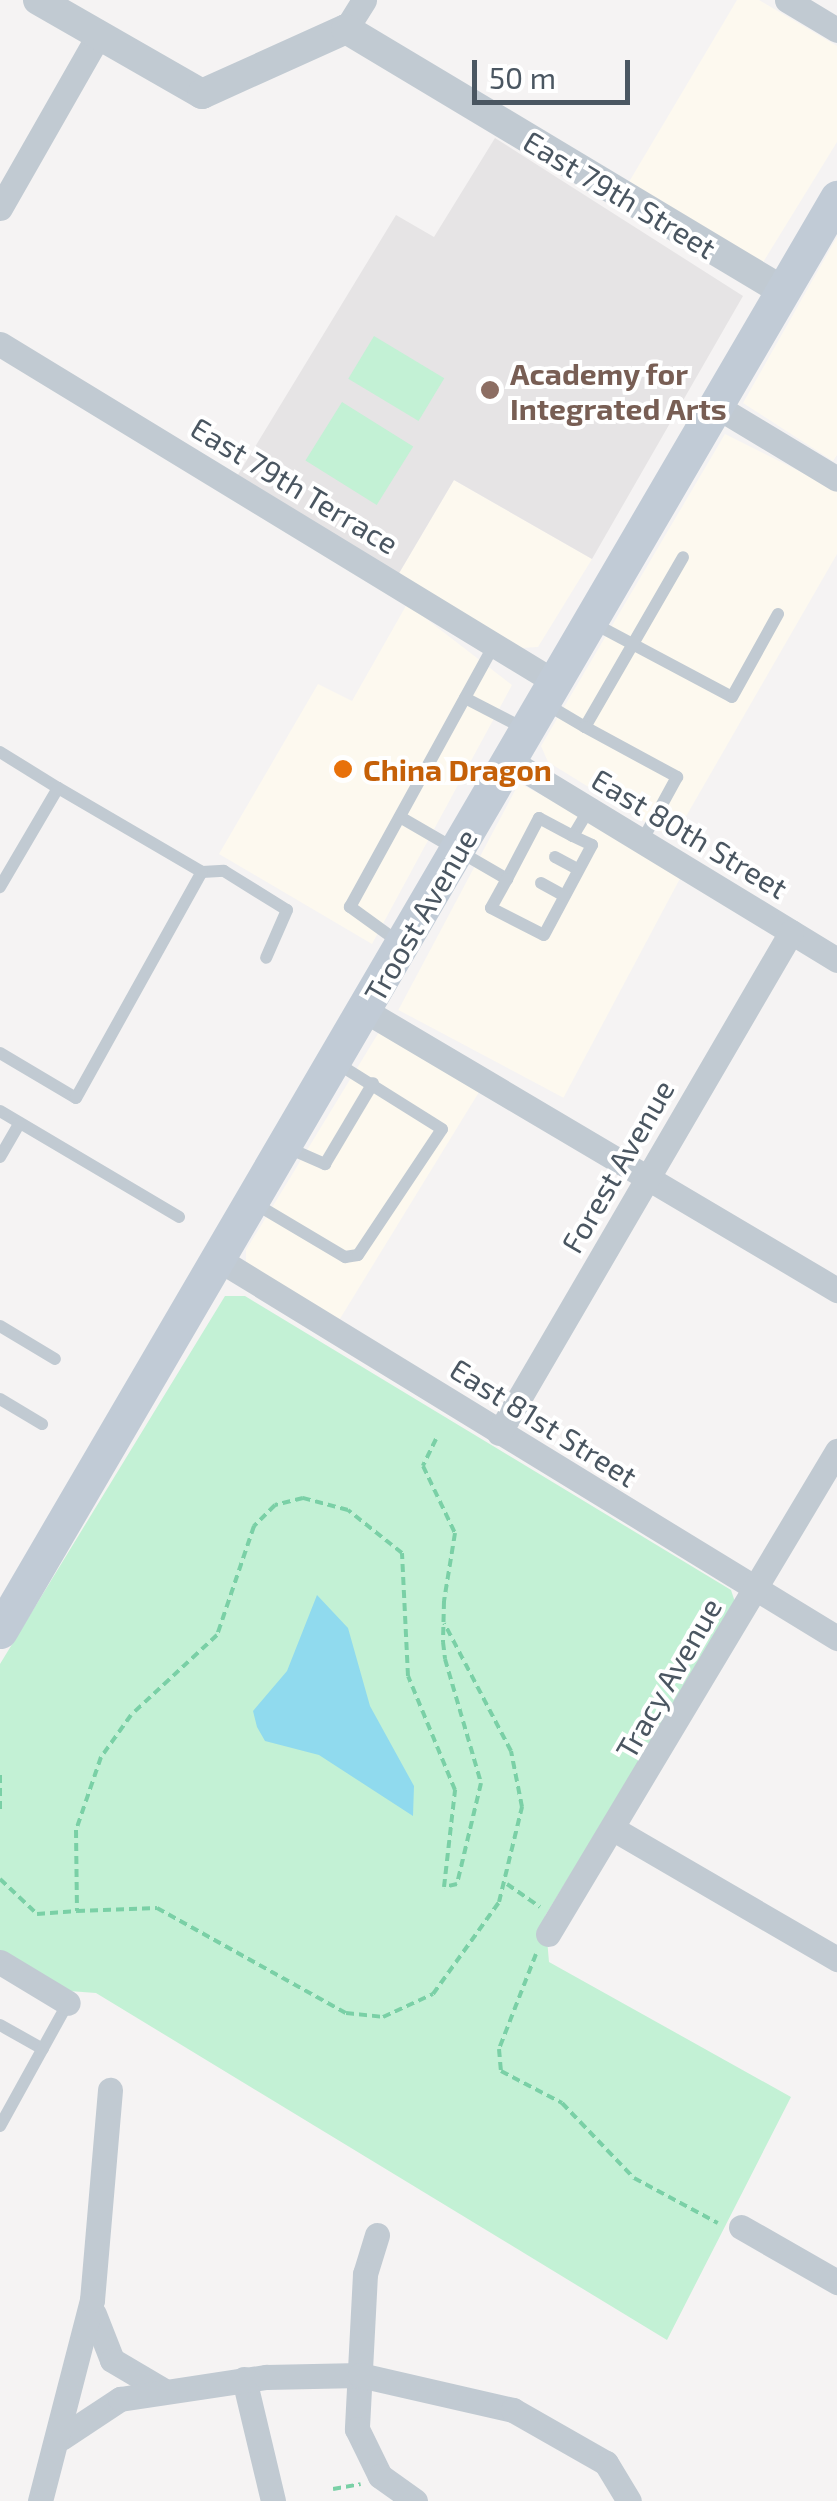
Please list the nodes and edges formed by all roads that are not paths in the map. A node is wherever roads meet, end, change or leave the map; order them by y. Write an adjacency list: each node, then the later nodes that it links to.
1 (38, 0): 6 (street)
2 (364, 0): 4 (street)
3 (787, 0): 5 (street)
4 (346, 29): 6 (street); 9 (street, East 79th Street)
5 (837, 30)
6 (98, 36): 8 (street)
7 (837, 198): 9 (main road, Troost Avenue)
8 (0, 208)
9 (782, 291): 11 (main road, Troost Avenue)
10 (0, 344): 17 (street, East 79th Terrace)
11 (716, 406): 12 (street); 15 (main road, Troost Avenue)
12 (837, 478)
13 (683, 557): 16 (lane)
14 (778, 614): 16 (lane)
15 (591, 621): 16 (lane); 19 (main road, Troost Avenue)
16 (632, 644): 20 (lane)
17 (494, 645): 18 (lane); 19 (street, East 79th Terrace)
18 (465, 698): 19 (lane); 25 (lane)
19 (542, 705): 20 (lane); 22 (main road, Troost Avenue)
20 (585, 727): 27 (lane)
21 (0, 752): 23 (lane)
22 (510, 761): 24 (street, East 80th Street); 28 (main road, Troost Avenue)
23 (58, 788): 31 (lane); 34 (lane)
24 (589, 809): 26 (lane); 27 (street, East 80th Street)
25 (400, 817): 28 (lane); 37 (lane)
26 (573, 836): 30 (lane); 32 (lane)
27 (642, 842): 36 (street, East 80th Street)
28 (458, 850): 32 (lane); 37 (main road, Troost Avenue)
29 (556, 857): 30 (lane)
30 (578, 868): 35 (lane)
31 (202, 872): 38 (lane); 41 (lane)
32 (513, 873): 35 (lane)
33 (540, 883): 35 (lane)
34 (0, 887)
35 (564, 896)
36 (792, 932): 39 (street, East 80th Street); 48 (street, Forest Avenue)
37 (402, 944): 40 (main road, Troost Avenue)
38 (266, 958)
39 (837, 960)
40 (364, 1010): 42 (main road, Troost Avenue); 48 (street)
41 (0, 1053)
42 (334, 1061): 43 (lane); 46 (main road, Troost Avenue)
43 (373, 1083): 46 (lane); 49 (lane)
44 (0, 1111): 45 (lane)
45 (20, 1123): 47 (lane); 50 (lane)
46 (284, 1146): 49 (main road, Troost Avenue)
47 (0, 1156)
48 (648, 1178): 52 (street); 57 (street, Forest Avenue)
49 (252, 1202): 51 (main road, Troost Avenue)
50 (179, 1216)
51 (218, 1259): 57 (street, East 81st Street); 60 (main road, Troost Avenue)
52 (837, 1290)
53 (0, 1326): 54 (lane)
54 (56, 1359)
55 (0, 1399): 56 (lane)
56 (42, 1424)
57 (499, 1433): 59 (street, East 81st Street)
58 (837, 1451): 59 (street, Tracy Avenue)
59 (756, 1592): 61 (street, East 81st Street); 62 (street, Tracy Avenue)
60 (0, 1631)
61 (837, 1638)
62 (617, 1831): 63 (street, Tracy Avenue); 64 (street)
63 (545, 1929)
64 (837, 1959)
65 (0, 1962): 66 (street)
66 (68, 2003): 68 (lane)
67 (0, 2025): 68 (lane)
68 (42, 2049): 70 (lane)
69 (110, 2090): 74 (street)
70 (0, 2126)
71 (736, 2230): 73 (street)
72 (377, 2235): 75 (street)
73 (837, 2282)
74 (92, 2300): 77 (street); 78 (street)
75 (360, 2375): 76 (street); 81 (street); 82 (street)
76 (244, 2379): 77 (street); 80 (street)
77 (162, 2390): 78 (street)
78 (62, 2438): 79 (street)
79 (40, 2501)
80 (273, 2501)
81 (415, 2501)
82 (629, 2501)

